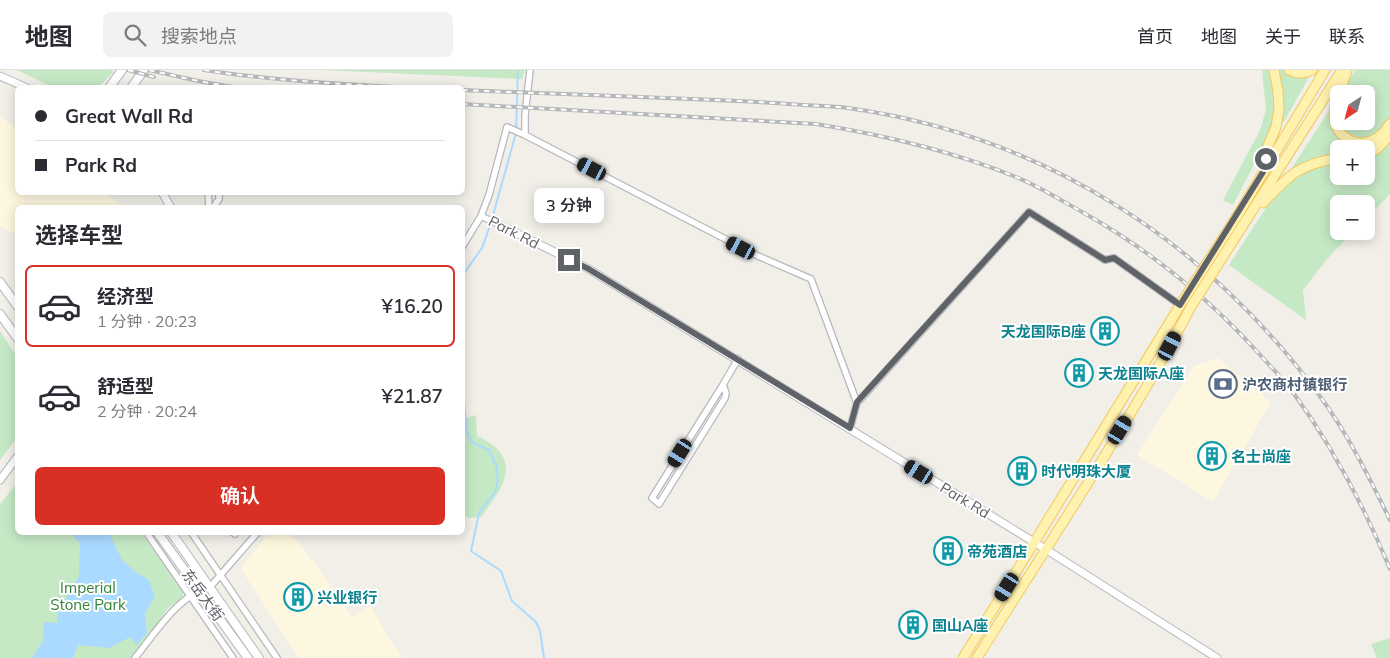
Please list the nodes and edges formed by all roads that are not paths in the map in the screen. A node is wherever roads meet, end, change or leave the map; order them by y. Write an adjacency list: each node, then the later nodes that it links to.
1 (122, 70): 12 (main road)
2 (144, 70): 13 (main road)
3 (530, 70): 15 (street)
4 (1274, 70): 19 (main road)
5 (1289, 70): 6 (main road)
6 (1312, 70)
7 (1325, 70): 19 (main road)
8 (1342, 70): 21 (main road)
9 (1347, 70): 14 (main road)
10 (0, 76): 11 (street)
11 (20, 85)
12 (111, 85)
13 (133, 85)
14 (1390, 124)
15 (522, 134): 20 (street); 31 (street)
16 (1390, 135): 17 (main road)
17 (1375, 150)
18 (1330, 160): 21 (main road)
19 (1263, 172): 25 (main road, bridge)
20 (483, 217): 22 (street, Park Rd); 23 (street, Park Rd)
21 (1247, 219): 41 (main road, bridge)
22 (500, 225): 29 (street, Park Rd)
23 (465, 243)
24 (0, 282): 26 (main road)
25 (1182, 302): 31 (street); 40 (main road)
26 (15, 303)
27 (0, 314): 28 (main road)
28 (15, 335)
29 (738, 360): 30 (street); 32 (street, Park Rd)
30 (723, 385): 30 (street)
31 (857, 402): 32 (street)
32 (850, 428): 40 (street, Park Rd)
33 (15, 460): 34 (street)
34 (0, 480)
35 (148, 535): 45 (street)
36 (160, 535): 44 (main road, 东岳大街)
37 (173, 535): 43 (main road, 东岳大街)
38 (193, 535): 42 (street)
39 (255, 535): 42 (street)
40 (1034, 542): 41 (street, Park Rd); 51 (main road)
41 (1047, 550): 52 (main road); 53 (street, Park Rd)
42 (220, 577): 43 (street); 50 (street)
43 (210, 587): 44 (street); 49 (main road, 东岳大街)
44 (200, 593): 45 (street); 48 (main road, 东岳大街)
45 (190, 596): 46 (street); 47 (street)
46 (135, 658)
47 (233, 658)
48 (248, 658)
49 (260, 658)
50 (277, 658)
51 (963, 658)
52 (978, 658)
53 (1217, 658)

